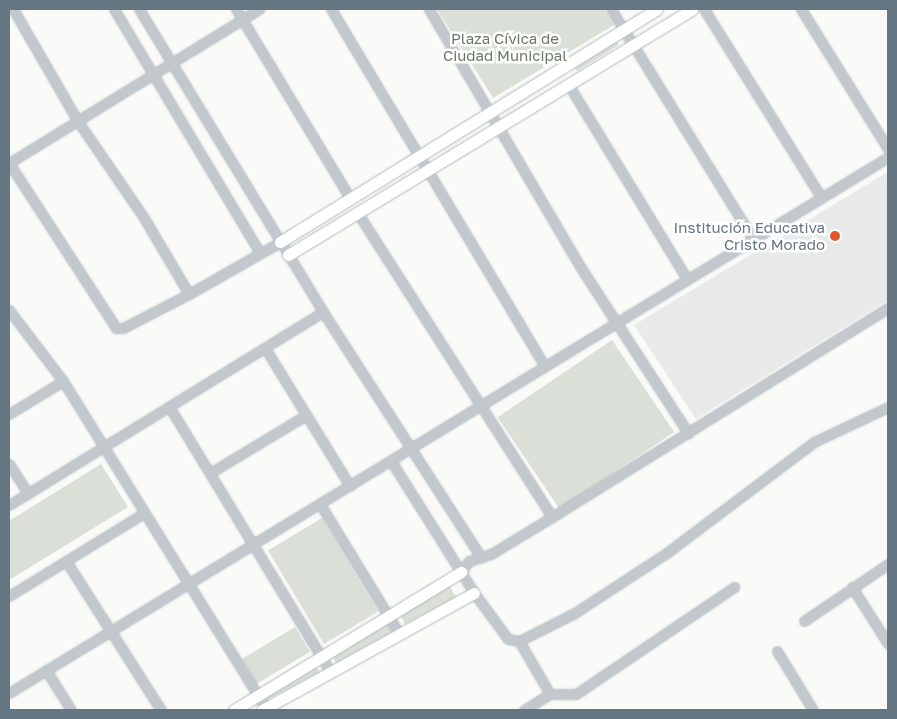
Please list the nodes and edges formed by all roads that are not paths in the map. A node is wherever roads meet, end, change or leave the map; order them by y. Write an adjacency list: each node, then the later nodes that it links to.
1 (13, 9): 20 (street)
2 (114, 9): 17 (street)
3 (139, 9): 16 (street)
4 (236, 9): 13 (street)
5 (259, 9): 13 (street)
6 (331, 9): 23 (street)
7 (429, 9): 19 (street)
8 (611, 9): 14 (street)
9 (657, 9): 14 (street)
10 (692, 9): 15 (street)
11 (704, 9): 28 (street)
12 (801, 9): 22 (street)
13 (242, 19): 16 (street); 27 (street)
14 (624, 29): 15 (street); 19 (street)
15 (634, 44): 18 (street); 30 (street)
16 (171, 62): 17 (street); 31 (street)
17 (153, 74): 20 (street); 32 (street)
18 (568, 84): 21 (street); 34 (street)
19 (490, 110): 21 (street); 23 (street)
20 (77, 120): 25 (street); 35 (street)
21 (497, 127): 26 (street); 39 (street)
22 (888, 149)
23 (420, 155): 26 (street); 27 (street)
24 (888, 157): 28 (street)
25 (9, 163): 35 (street)
26 (427, 170): 29 (street); 41 (street)
27 (350, 198): 31 (street)
28 (821, 198): 30 (street)
29 (357, 212): 33 (street); 43 (street)
30 (753, 239): 34 (street)
31 (280, 242): 32 (street); 33 (street)
32 (260, 253): 35 (street)
33 (288, 254): 38 (street)
34 (687, 279): 39 (street)
35 (189, 294)
36 (888, 308): 48 (street)
37 (9, 310): 42 (street)
38 (322, 312): 40 (street); 50 (street)
39 (617, 323): 41 (street); 48 (street)
40 (265, 348): 45 (street); 47 (street)
41 (545, 366): 43 (street)
42 (63, 381): 46 (street); 49 (street)
43 (480, 405): 50 (street); 59 (street)
44 (888, 407): 74 (street)
45 (170, 408): 49 (street); 53 (street)
46 (9, 414)
47 (306, 415): 53 (street); 54 (street)
48 (688, 432): 59 (street)
49 (103, 448): 55 (street); 58 (street)
50 (410, 448): 51 (street); 61 (street)
51 (391, 461): 54 (street); 64 (street)
52 (9, 464): 55 (street)
53 (210, 473): 60 (street)
54 (350, 486): 56 (street)
55 (28, 493): 57 (street)
56 (320, 504): 60 (street); 70 (street)
57 (9, 505)
58 (144, 513): 62 (street); 65 (street)
59 (552, 517): 61 (street)
60 (254, 544): 65 (street); 77 (street)
61 (481, 557): 64 (street)
62 (66, 560): 69 (street); 72 (street)
63 (888, 564): 67 (street)
64 (461, 572): 68 (street); 70 (street)
65 (187, 584): 72 (street); 82 (street)
66 (734, 587): 81 (street)
67 (852, 587): 71 (street); 75 (street)
68 (474, 593): 73 (street); 74 (street)
69 (9, 596)
70 (389, 616): 73 (street); 77 (street)
71 (804, 621)
72 (108, 633): 78 (street); 85 (street)
73 (400, 634): 79 (street)
74 (519, 641): 81 (street)
75 (888, 644)
76 (777, 651): 88 (street)
77 (321, 656): 79 (street); 82 (street)
78 (46, 670): 80 (street); 84 (street)
79 (331, 673): 83 (street)
80 (9, 693)
81 (550, 694): 87 (street)
82 (258, 696): 83 (street); 86 (street)
83 (264, 709)
84 (71, 710)
85 (161, 710)
86 (234, 710)
87 (524, 710)
88 (813, 710)

